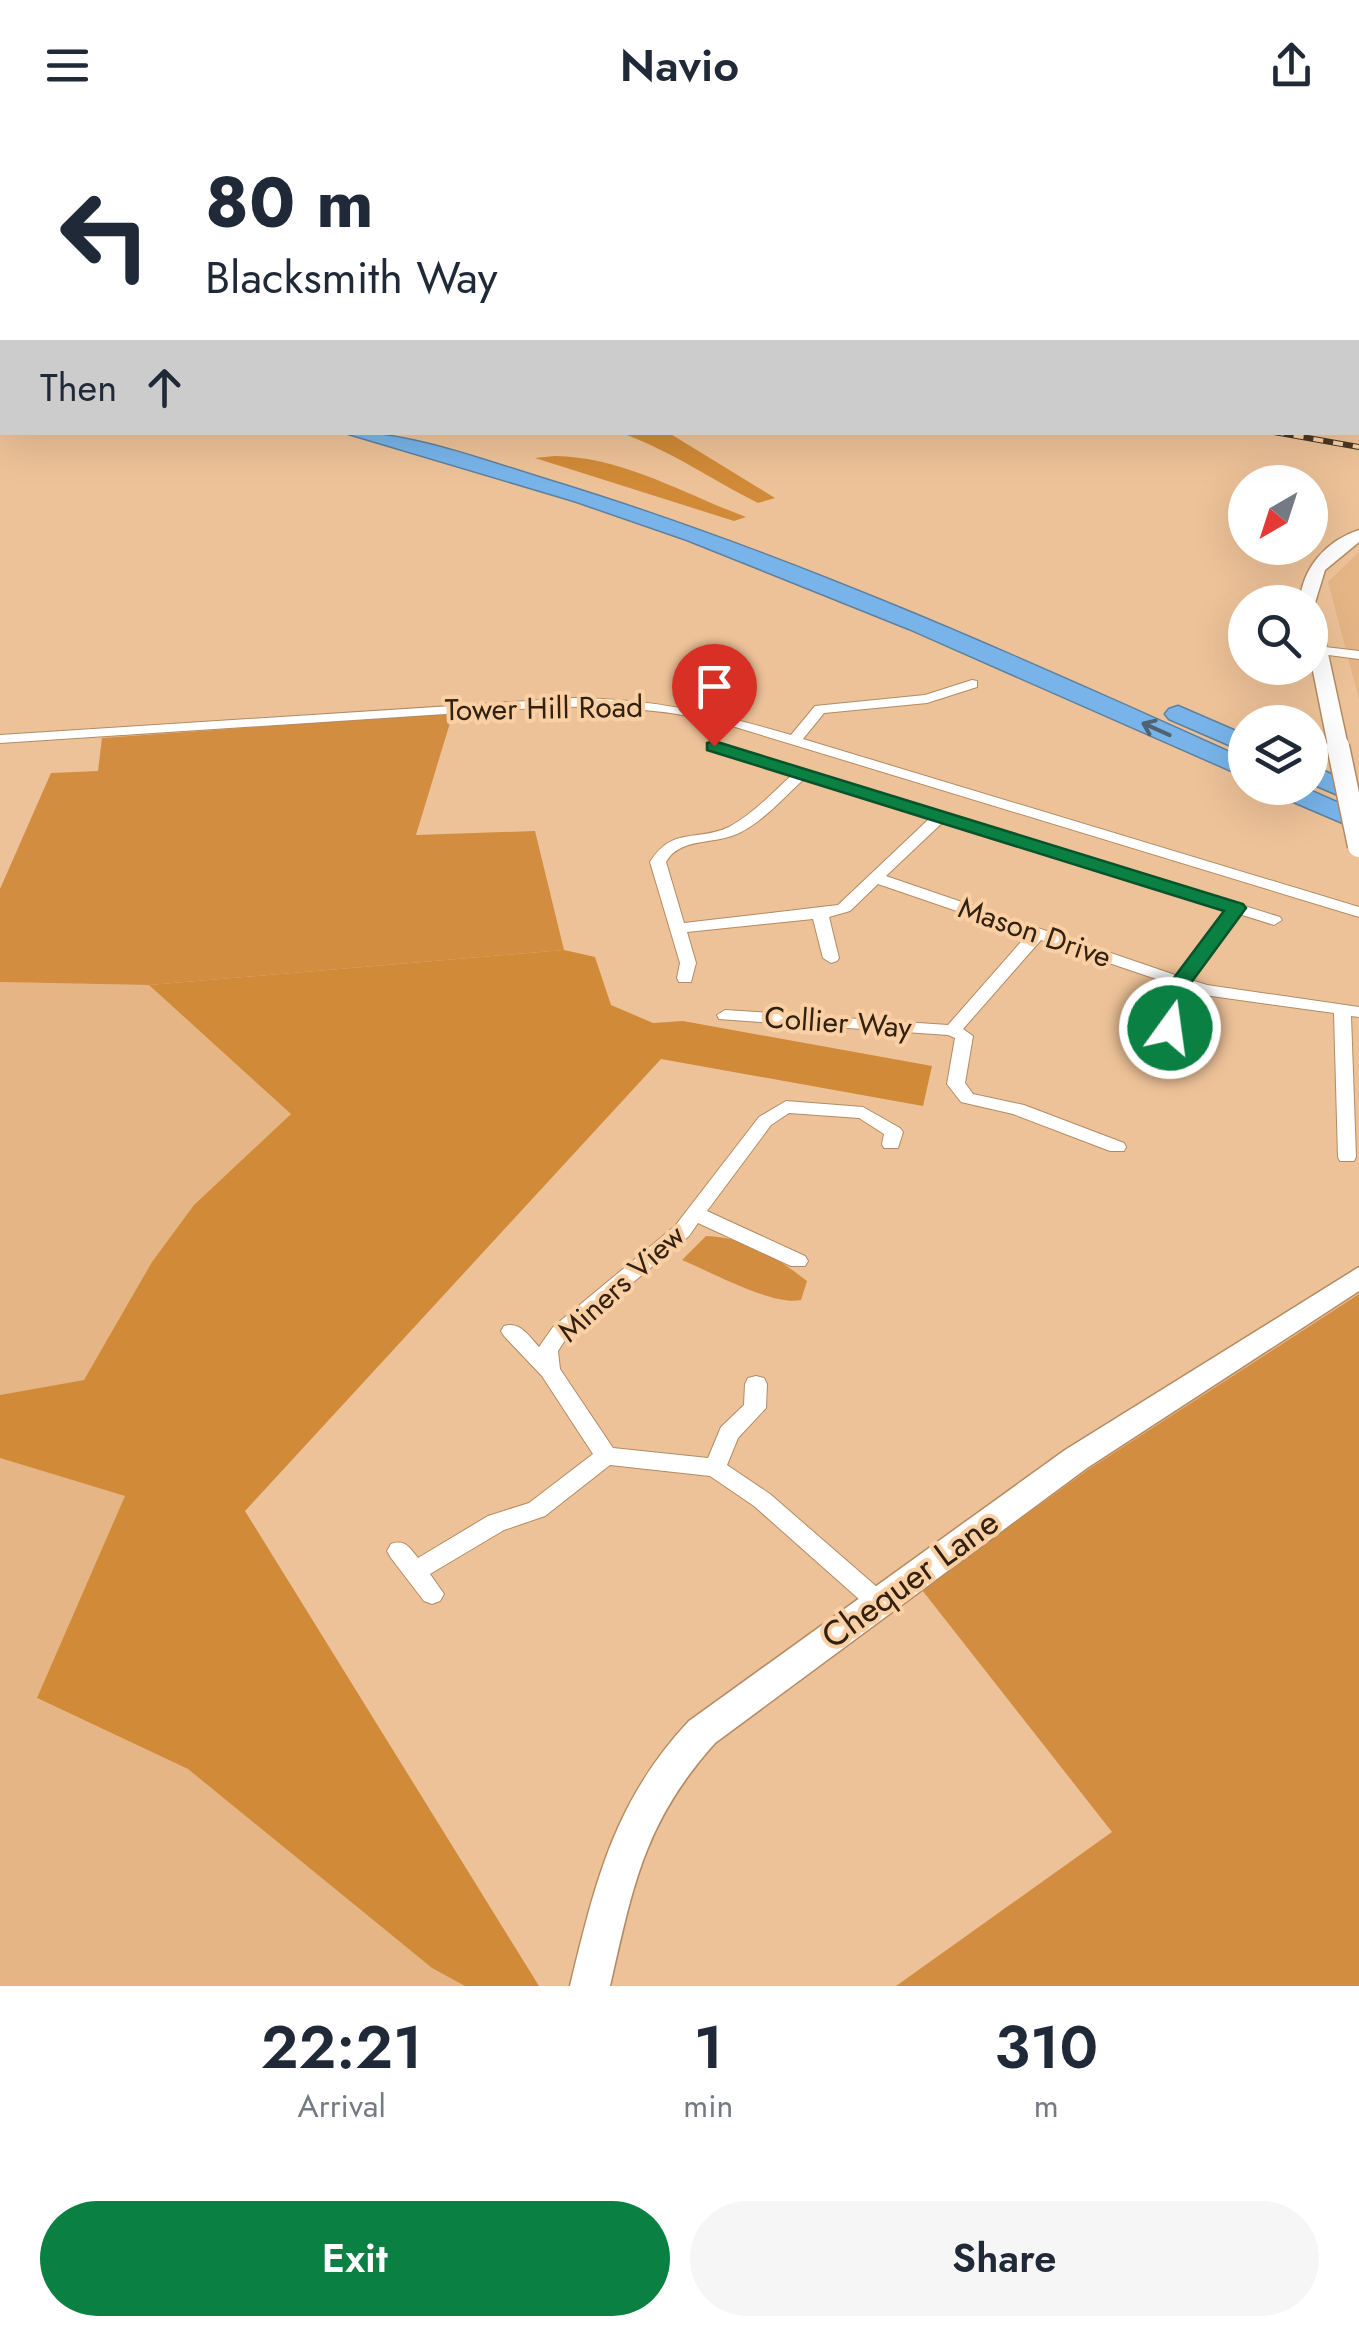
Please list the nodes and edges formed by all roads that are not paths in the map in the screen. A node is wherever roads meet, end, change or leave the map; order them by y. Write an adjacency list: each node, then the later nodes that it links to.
1 (361, 435): 13 (highway, one-way to 1)
2 (410, 435): 9 (highway)
3 (1359, 534): 4 (street)
4 (1312, 585)
5 (1328, 652): 6 (street)
6 (1359, 656)
7 (972, 684): 11 (street)
8 (1325, 685): 20 (street, bridge)
9 (1228, 736)
10 (0, 738): 11 (street, Tower Hill Road)
11 (794, 741): 23 (street, Tower Hill Road)
12 (714, 746): 14 (street)
13 (1228, 762)
14 (802, 773): 18 (street); 26 (street)
15 (1328, 782): 16 (highway)
16 (1359, 796)
17 (1322, 805): 19 (highway)
18 (940, 816): 21 (street); 22 (street)
19 (1359, 822)
20 (1359, 846)
21 (876, 878): 24 (street); 27 (street, Mason Drive)
22 (1236, 908): 25 (street); 30 (street)
23 (1359, 912)
24 (820, 914): 26 (street); 28 (street)
25 (1274, 920)
26 (678, 928): 29 (street)
27 (1038, 933): 30 (street, Mason Drive); 33 (street, Collier Way)
28 (831, 958)
29 (685, 978)
30 (1181, 982): 31 (street, Mason Drive); 35 (street)
31 (1350, 1011): 39 (street, Mason Drive)
32 (725, 1015): 33 (street, Collier Way)
33 (952, 1030): 38 (street, Collier Way)
34 (1144, 1052): 35 (street)
35 (1168, 1056): 36 (street)
36 (1190, 1059)
37 (891, 1144): 40 (street, Miners View)
38 (1117, 1147)
39 (1347, 1157)
40 (696, 1214): 41 (street, Miners View); 44 (street, Miners View)
41 (798, 1261)
42 (1359, 1276): 51 (street, Chequer Lane)
43 (511, 1331): 44 (street)
44 (550, 1370): 46 (street, Miners View)
45 (756, 1384): 47 (street)
46 (606, 1456): 47 (street); 49 (street)
47 (715, 1468): 51 (street)
48 (399, 1551): 49 (street)
49 (414, 1571): 50 (street)
50 (432, 1594)
51 (877, 1601): 52 (street, Chequer Lane)
52 (590, 1986)

